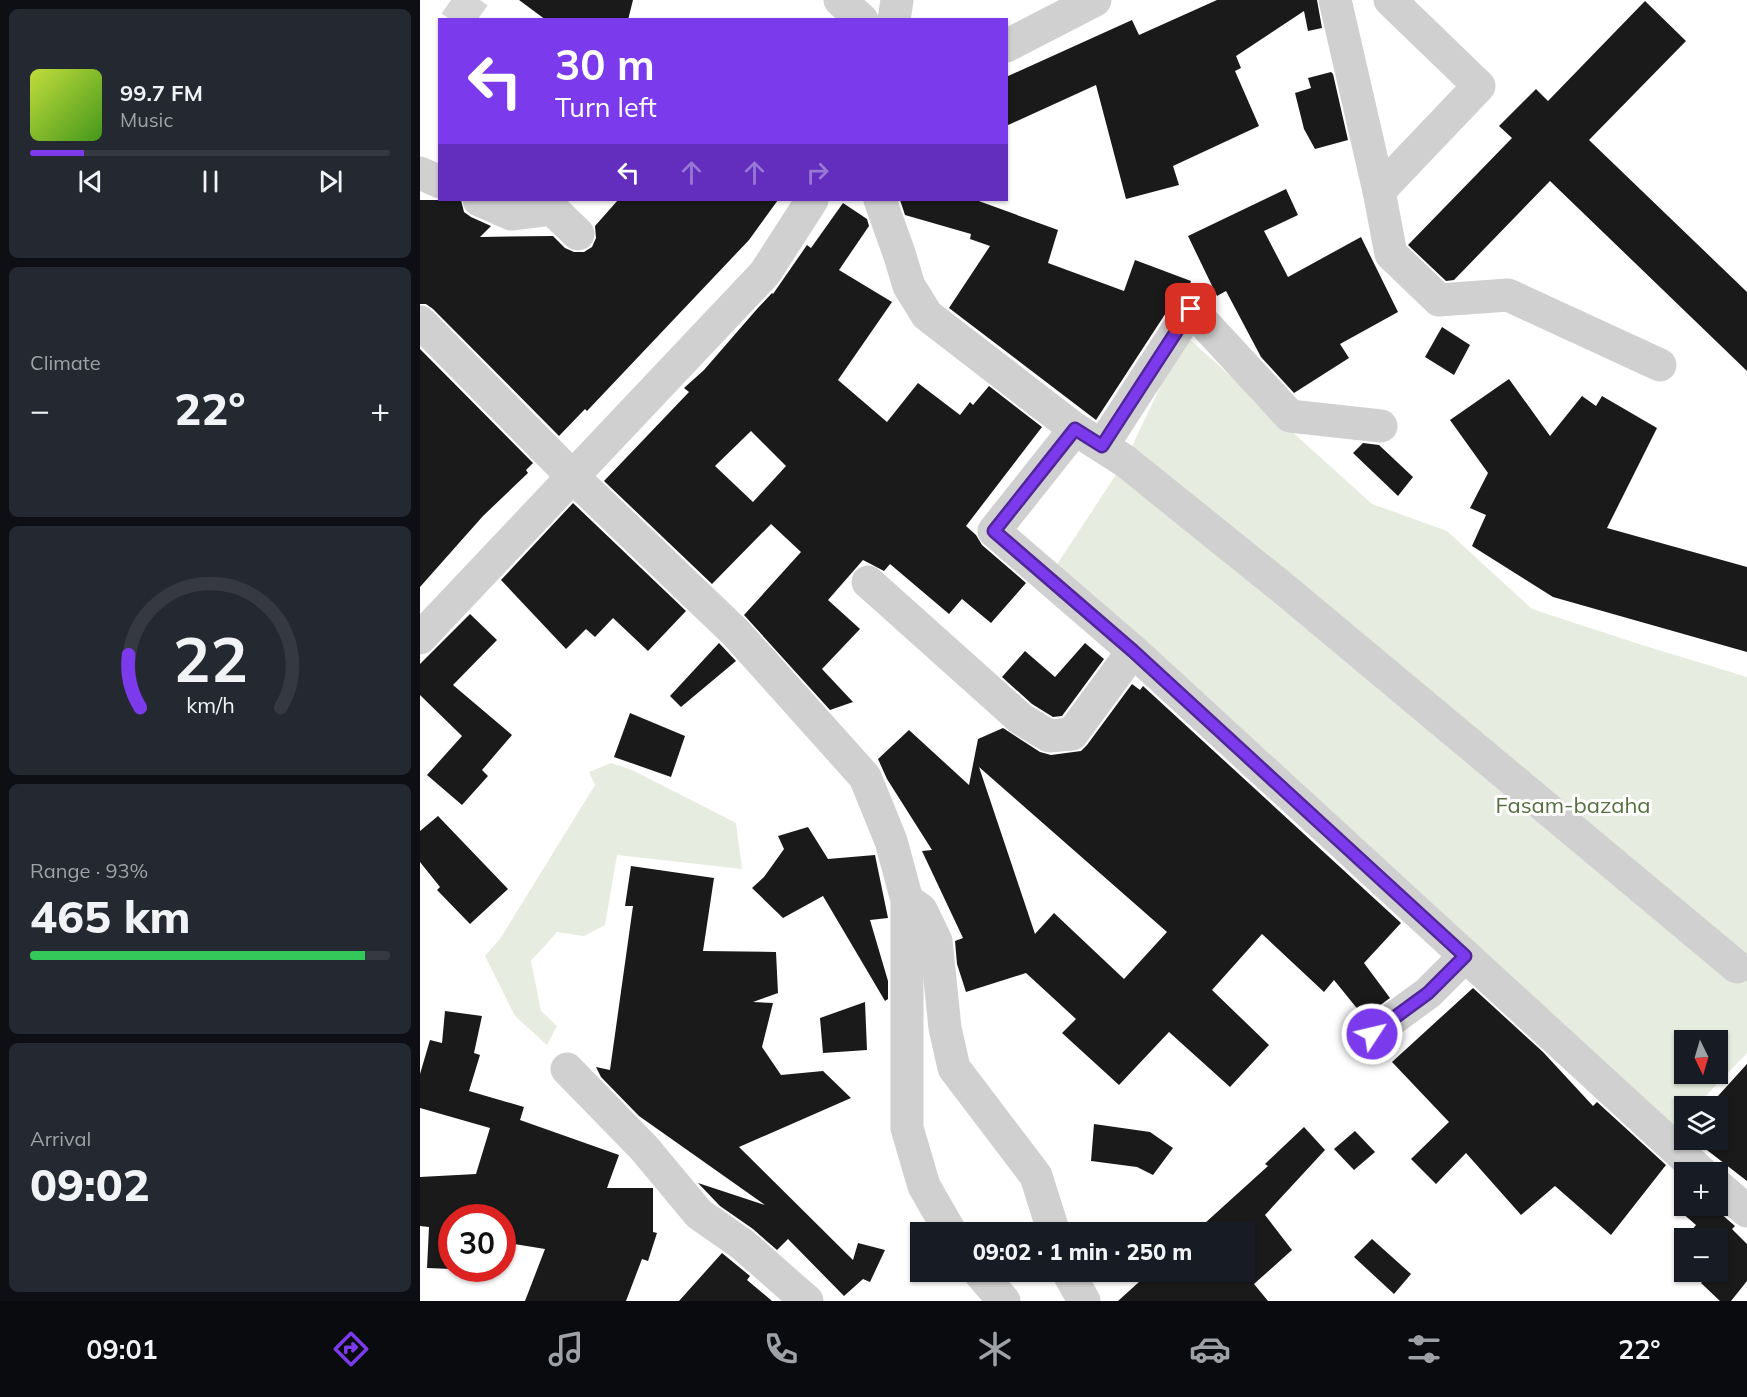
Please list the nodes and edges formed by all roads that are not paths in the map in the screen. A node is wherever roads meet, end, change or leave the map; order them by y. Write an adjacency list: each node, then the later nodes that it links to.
1 (840, 0): 6 (street)
2 (897, 0): 7 (street)
3 (1095, 0): 8 (street)
4 (1335, 0): 11 (street)
5 (1390, 0): 11 (street)
6 (860, 18)
7 (894, 18)
8 (1008, 45)
9 (420, 173): 10 (street)
10 (438, 181)
11 (1379, 191): 17 (street)
12 (481, 201): 15 (street)
13 (811, 201): 21 (street)
14 (880, 201): 19 (street)
15 (578, 234)
16 (420, 321): 21 (street)
17 (1660, 365)
18 (1382, 426): 20 (street)
19 (1075, 429): 20 (street); 24 (street)
20 (1102, 446): 27 (street)
21 (573, 477): 23 (street); 25 (street)
22 (868, 582): 24 (street)
23 (420, 638)
24 (1133, 651): 26 (street)
25 (907, 900): 33 (street); 34 (street)
26 (1465, 956): 28 (street); 30 (street)
27 (1737, 967)
28 (1372, 1034)
29 (567, 1069): 37 (street)
30 (1690, 1162)
31 (1728, 1195): 32 (street)
32 (1747, 1211)
33 (945, 1222)
34 (1051, 1222)
35 (988, 1282): 38 (street)
36 (1074, 1282): 39 (street)
37 (807, 1301)
38 (1004, 1301)
39 (1084, 1301)

